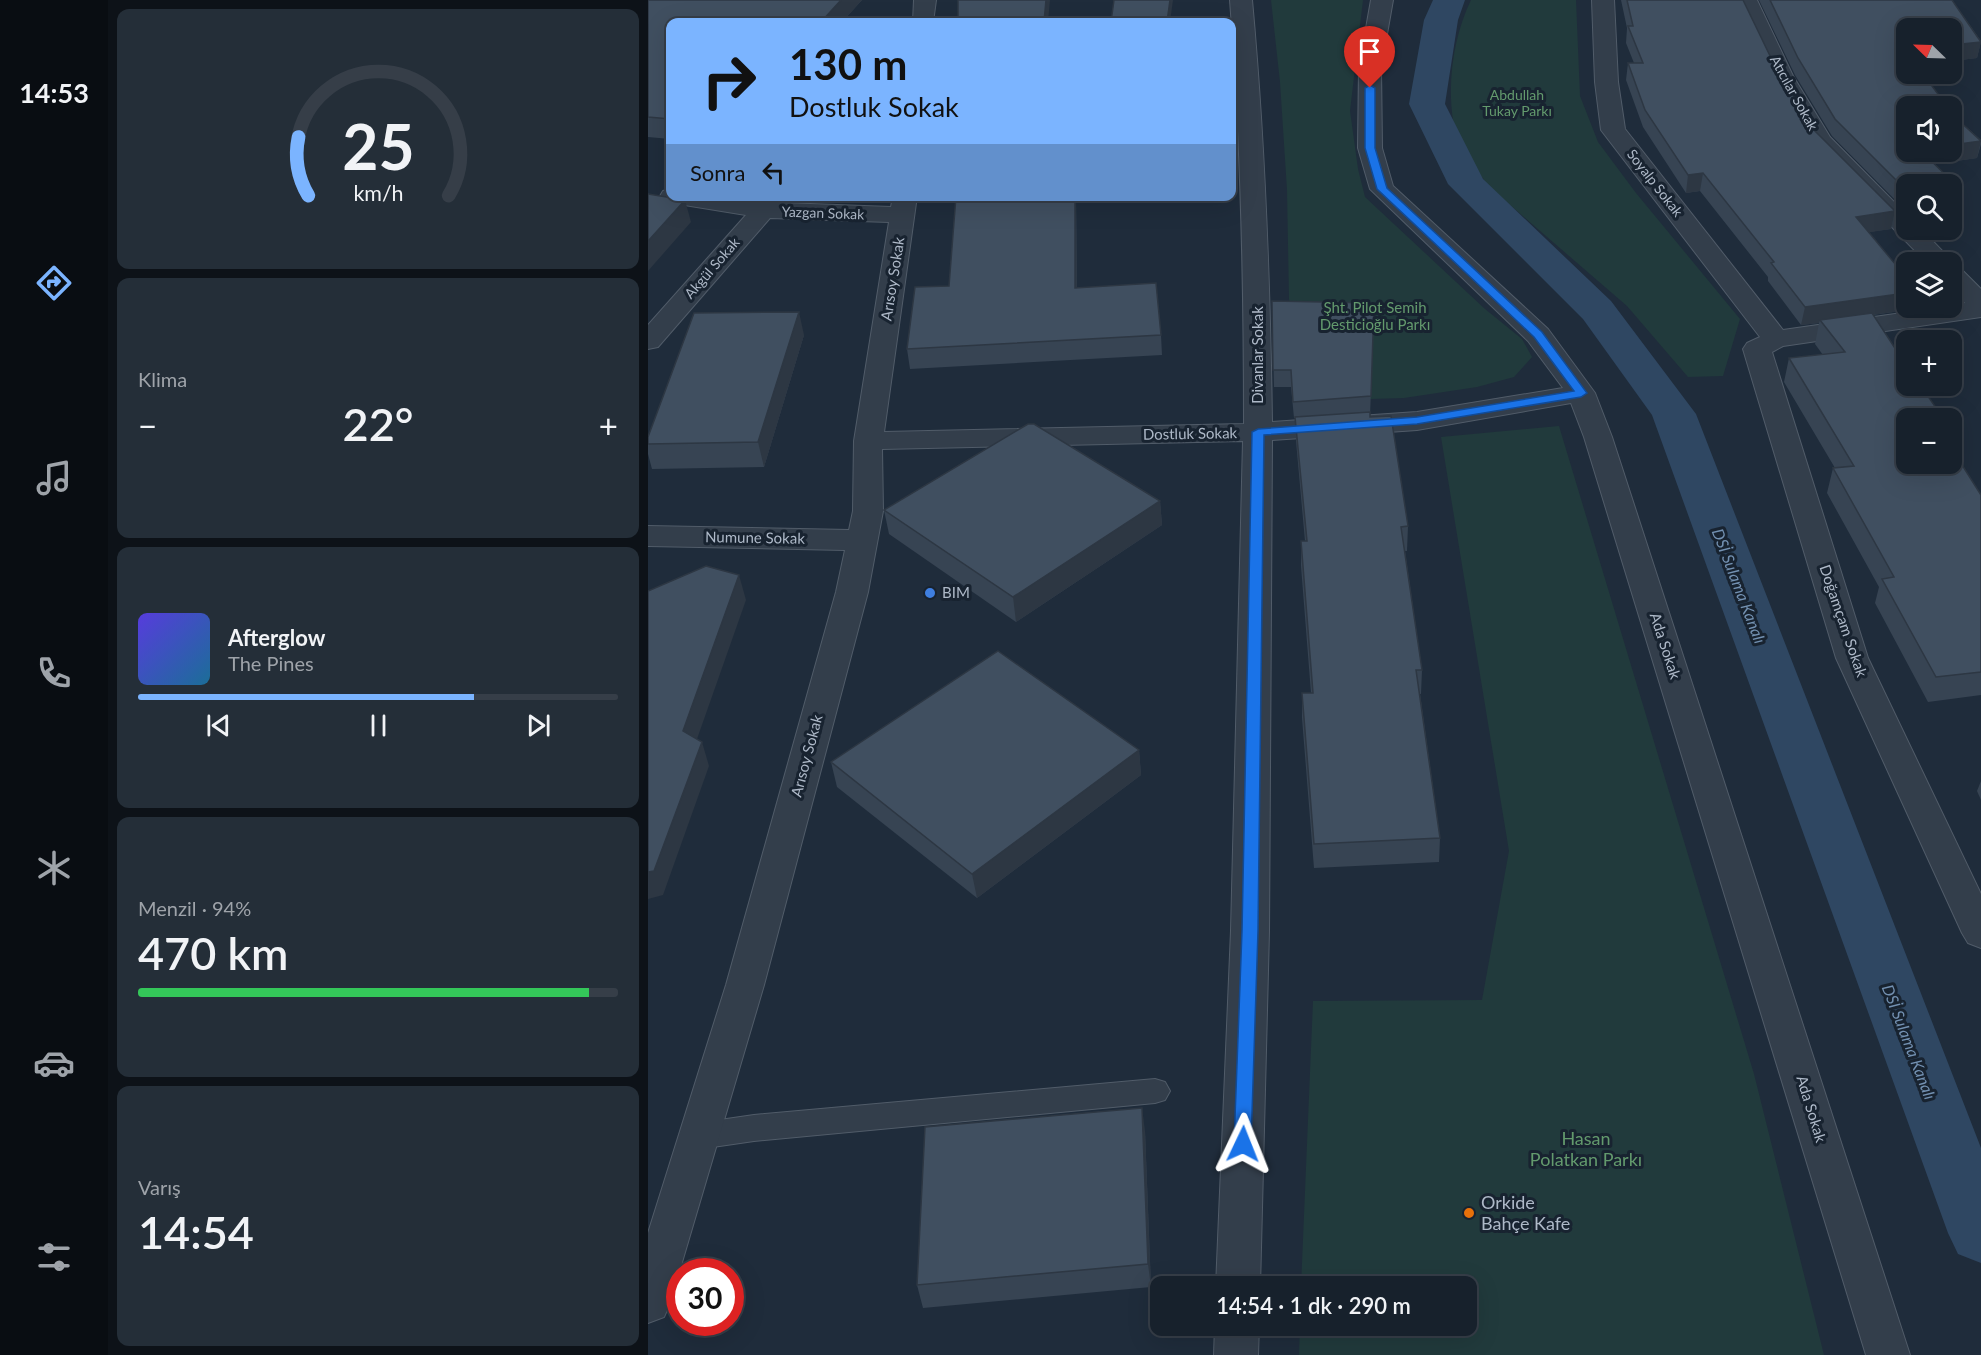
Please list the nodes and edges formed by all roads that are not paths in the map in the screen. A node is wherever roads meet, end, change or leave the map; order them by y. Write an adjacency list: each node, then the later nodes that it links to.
1 (925, 0): 6 (street)
2 (1241, 0): 21 (street, Divanlar Sokak)
3 (1383, 0): 20 (street, Ada Sokak)
4 (1603, 0): 18 (street, Soyalp Sokak)
5 (1746, 0): 12 (street, Atıcılar Sokak)
6 (923, 18)
7 (648, 193): 8 (street, Yazgan Sokak)
8 (666, 195)
9 (741, 201): 10 (street, Yazgan Sokak)
10 (769, 203): 11 (street, Yazgan Sokak); 19 (street, Akgül Sokak)
11 (904, 206): 22 (street, Arısoy Sokak)
12 (1896, 218)
13 (1918, 240): 14 (street, Atıcılar Sokak)
14 (1930, 252)
15 (1962, 284): 16 (street)
16 (1981, 301)
17 (1981, 309): 18 (street)
18 (1776, 339): 25 (street, Doğamçam Sokak)
19 (648, 341)
20 (1581, 393): 21 (street, Dostluk Sokak); 32 (street, Ada Sokak)
21 (1258, 432): 22 (street, Dostluk Sokak); 28 (street, Divanlar Sokak)
22 (868, 441): 24 (street, Arısoy Sokak)
23 (648, 536): 24 (street, Numune Sokak)
24 (862, 540): 27 (street, Arısoy Sokak)
25 (1981, 933)
26 (1155, 1091): 27 (lane)
27 (699, 1136): 29 (street, Arısoy Sokak)
28 (1238, 1276)
29 (648, 1303)
30 (1237, 1336): 31 (street)
31 (1236, 1355)
32 (1888, 1355)

